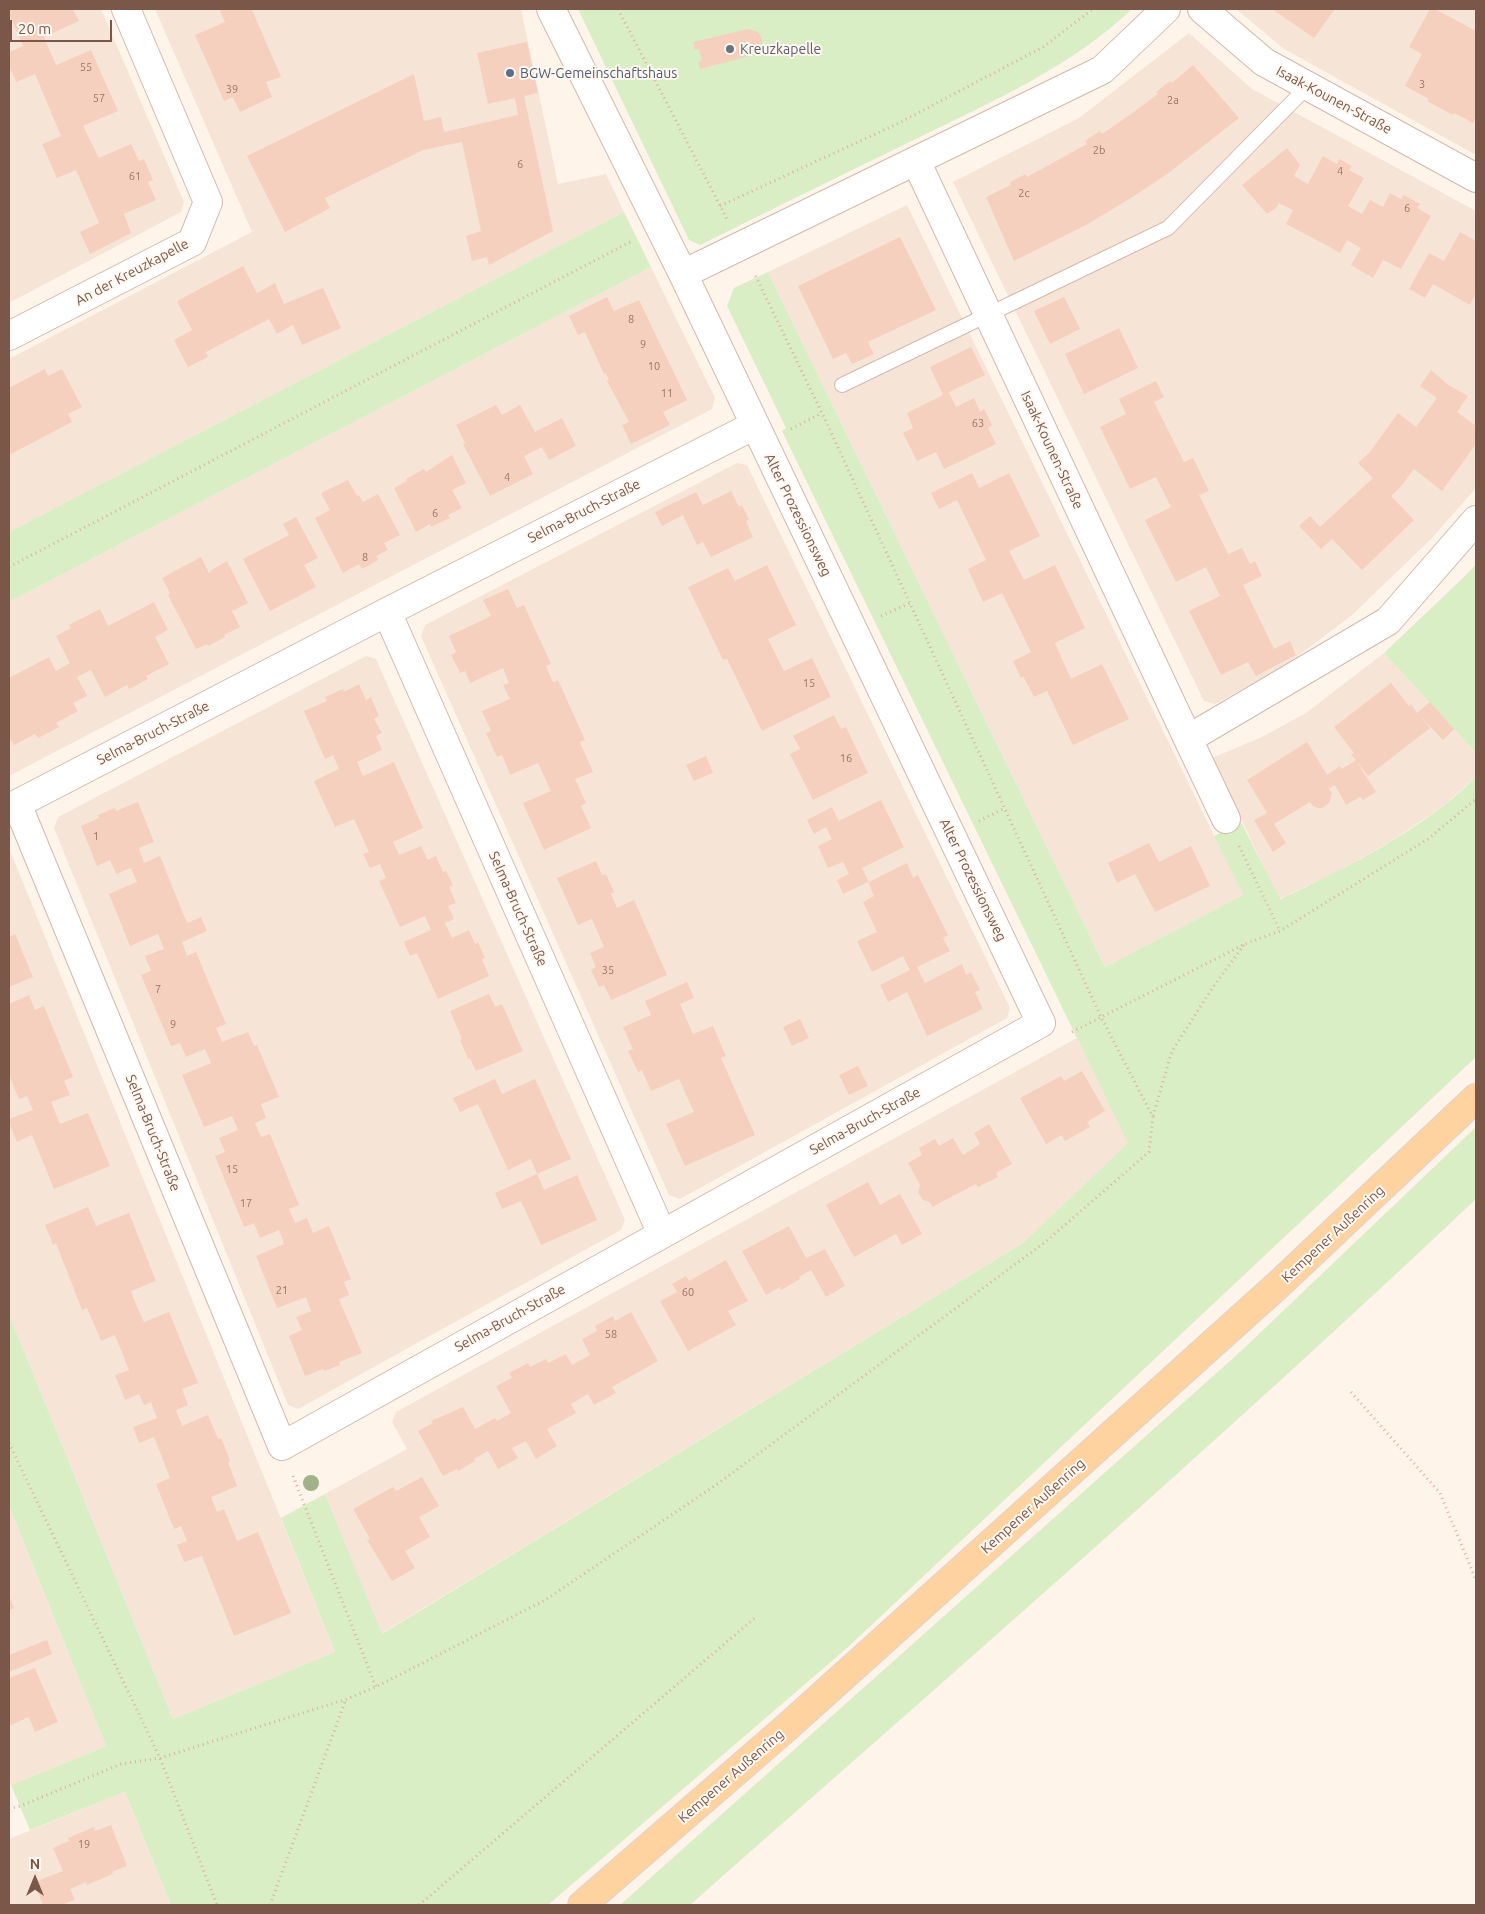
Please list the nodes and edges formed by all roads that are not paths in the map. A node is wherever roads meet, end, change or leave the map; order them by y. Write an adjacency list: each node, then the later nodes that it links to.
1 (126, 9): 10 (street, An der Kreuzkapelle)
2 (551, 9): 8 (street, Alter Prozessionsweg)
3 (1166, 9): 6 (street)
4 (1202, 9): 5 (street, Isaak-Kounen-Straße)
5 (1308, 86): 7 (street, Isaak-Kounen-Straße); 9 (lane)
6 (916, 161): 8 (street); 9 (street, Isaak-Kounen-Straße)
7 (1476, 178)
8 (683, 274): 12 (street, Alter Prozessionsweg)
9 (988, 313): 11 (lane); 15 (street, Isaak-Kounen-Straße)
10 (9, 336)
11 (842, 385)
12 (755, 425): 14 (street, Selma-Bruch-Straße); 17 (street, Alter Prozessionsweg)
13 (1476, 520): 15 (street)
14 (387, 612): 19 (street, Selma-Bruch-Straße); 19 (street, Selma-Bruch-Straße)
15 (1188, 739): 16 (street, Isaak-Kounen-Straße)
16 (1226, 819)
17 (1041, 1023): 19 (street, Selma-Bruch-Straße)
18 (1476, 1098): 20 (main road, Kempener Außenring)
19 (662, 1234)
20 (582, 1905)

